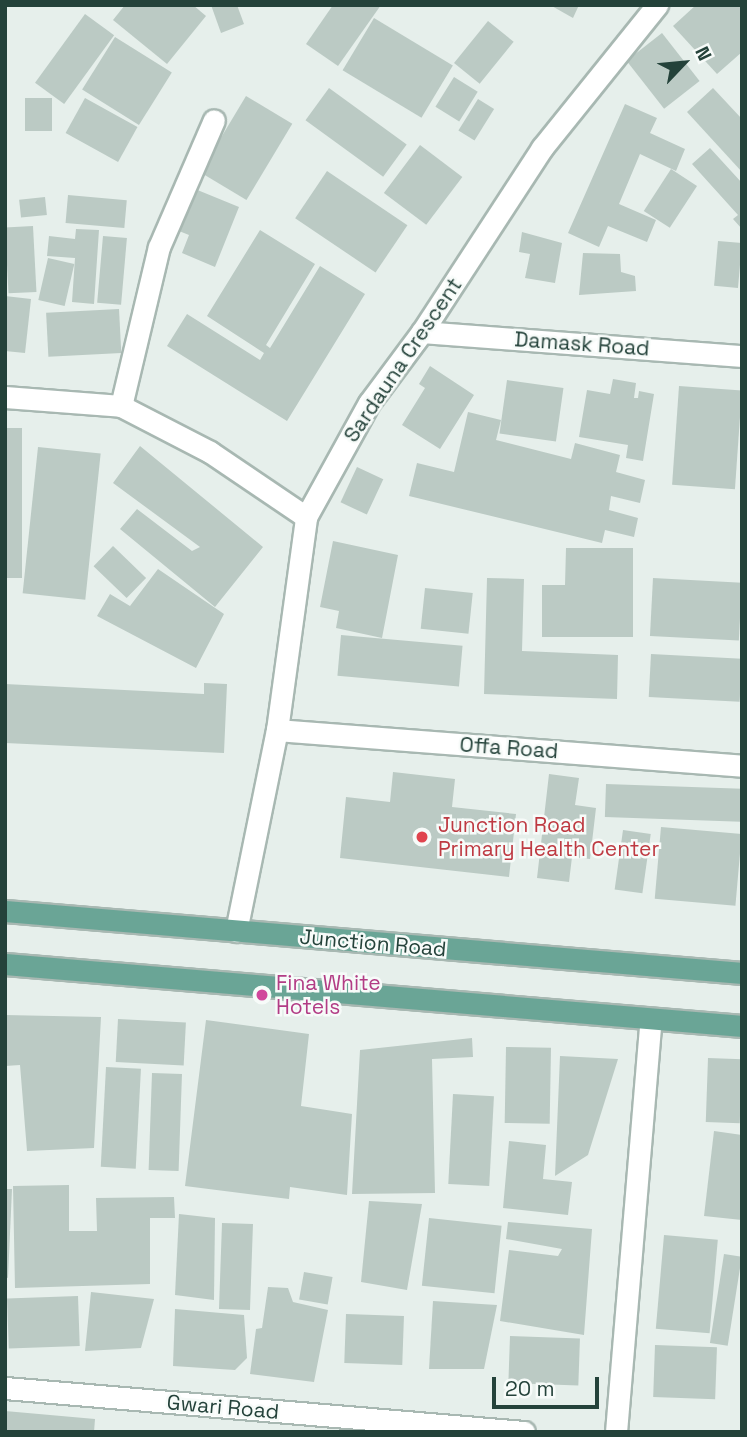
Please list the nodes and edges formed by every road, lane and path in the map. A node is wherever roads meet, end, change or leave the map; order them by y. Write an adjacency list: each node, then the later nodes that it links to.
1 (657, 5): 3 (street, Sardauna Crescent)
2 (214, 120): 6 (street)
3 (422, 332): 4 (street, Damask Road); 7 (street, Sardauna Crescent)
4 (742, 356)
5 (5, 397): 6 (street)
6 (121, 406): 7 (street)
7 (306, 517): 8 (street, Sardauna Crescent)
8 (277, 730): 9 (street, Offa Road); 11 (street, Sardauna Crescent)
9 (742, 766)
10 (5, 911): 11 (main road, Junction Road)
11 (236, 931): 13 (main road, Junction Road)
12 (5, 964): 14 (main road)
13 (742, 973)
14 (651, 1019): 15 (main road); 18 (street)
15 (742, 1026)
16 (5, 1388): 17 (street, Gwari Road)
17 (524, 1432)
18 (616, 1432)

